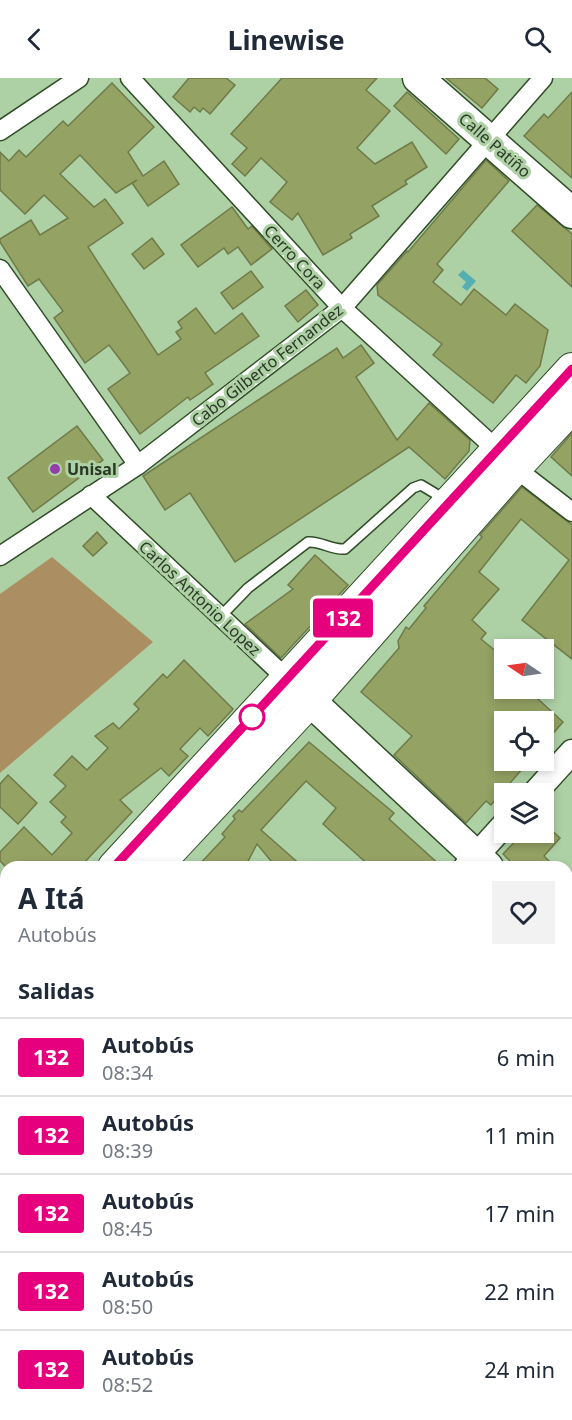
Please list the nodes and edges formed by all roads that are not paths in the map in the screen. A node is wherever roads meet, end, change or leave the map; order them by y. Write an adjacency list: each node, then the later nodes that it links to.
1 (79, 78): 5 (street)
2 (130, 78): 9 (street, Cerro Cora)
3 (418, 78): 6 (main road, Calle Patiño)
4 (543, 78): 6 (street, Cabo Gilberto Fernandez)
5 (0, 131)
6 (489, 138): 7 (main road, Calle Patiño); 9 (street, Cabo Gilberto Fernandez)
7 (572, 213)
8 (0, 269): 13 (street)
9 (342, 308): 12 (street, Cerro Cora); 13 (street, Cabo Gilberto Fernandez)
10 (572, 369): 12 (highway)
11 (572, 407): 12 (highway)
12 (505, 459): 15 (highway); 16 (street, Cerro Cora); 20 (highway)
13 (138, 465): 14 (street, Cabo Gilberto Fernandez)
14 (91, 495): 17 (street, Cabo Gilberto Fernandez); 18 (street, Carlos Antonio Lopez)
15 (448, 502): 18 (lane); 19 (highway)
16 (572, 512)
17 (0, 556)
18 (220, 617): 19 (street, Carlos Antonio Lopez)
19 (286, 679): 20 (main road, Carlos Antonio Lopez); 24 (highway)
20 (310, 701): 25 (highway); 26 (main road, Carlos Antonio Lopez)
21 (572, 752): 22 (street)
22 (544, 783)
23 (494, 839): 27 (street)
24 (119, 861)
25 (161, 861)
26 (474, 861)
27 (477, 861)

